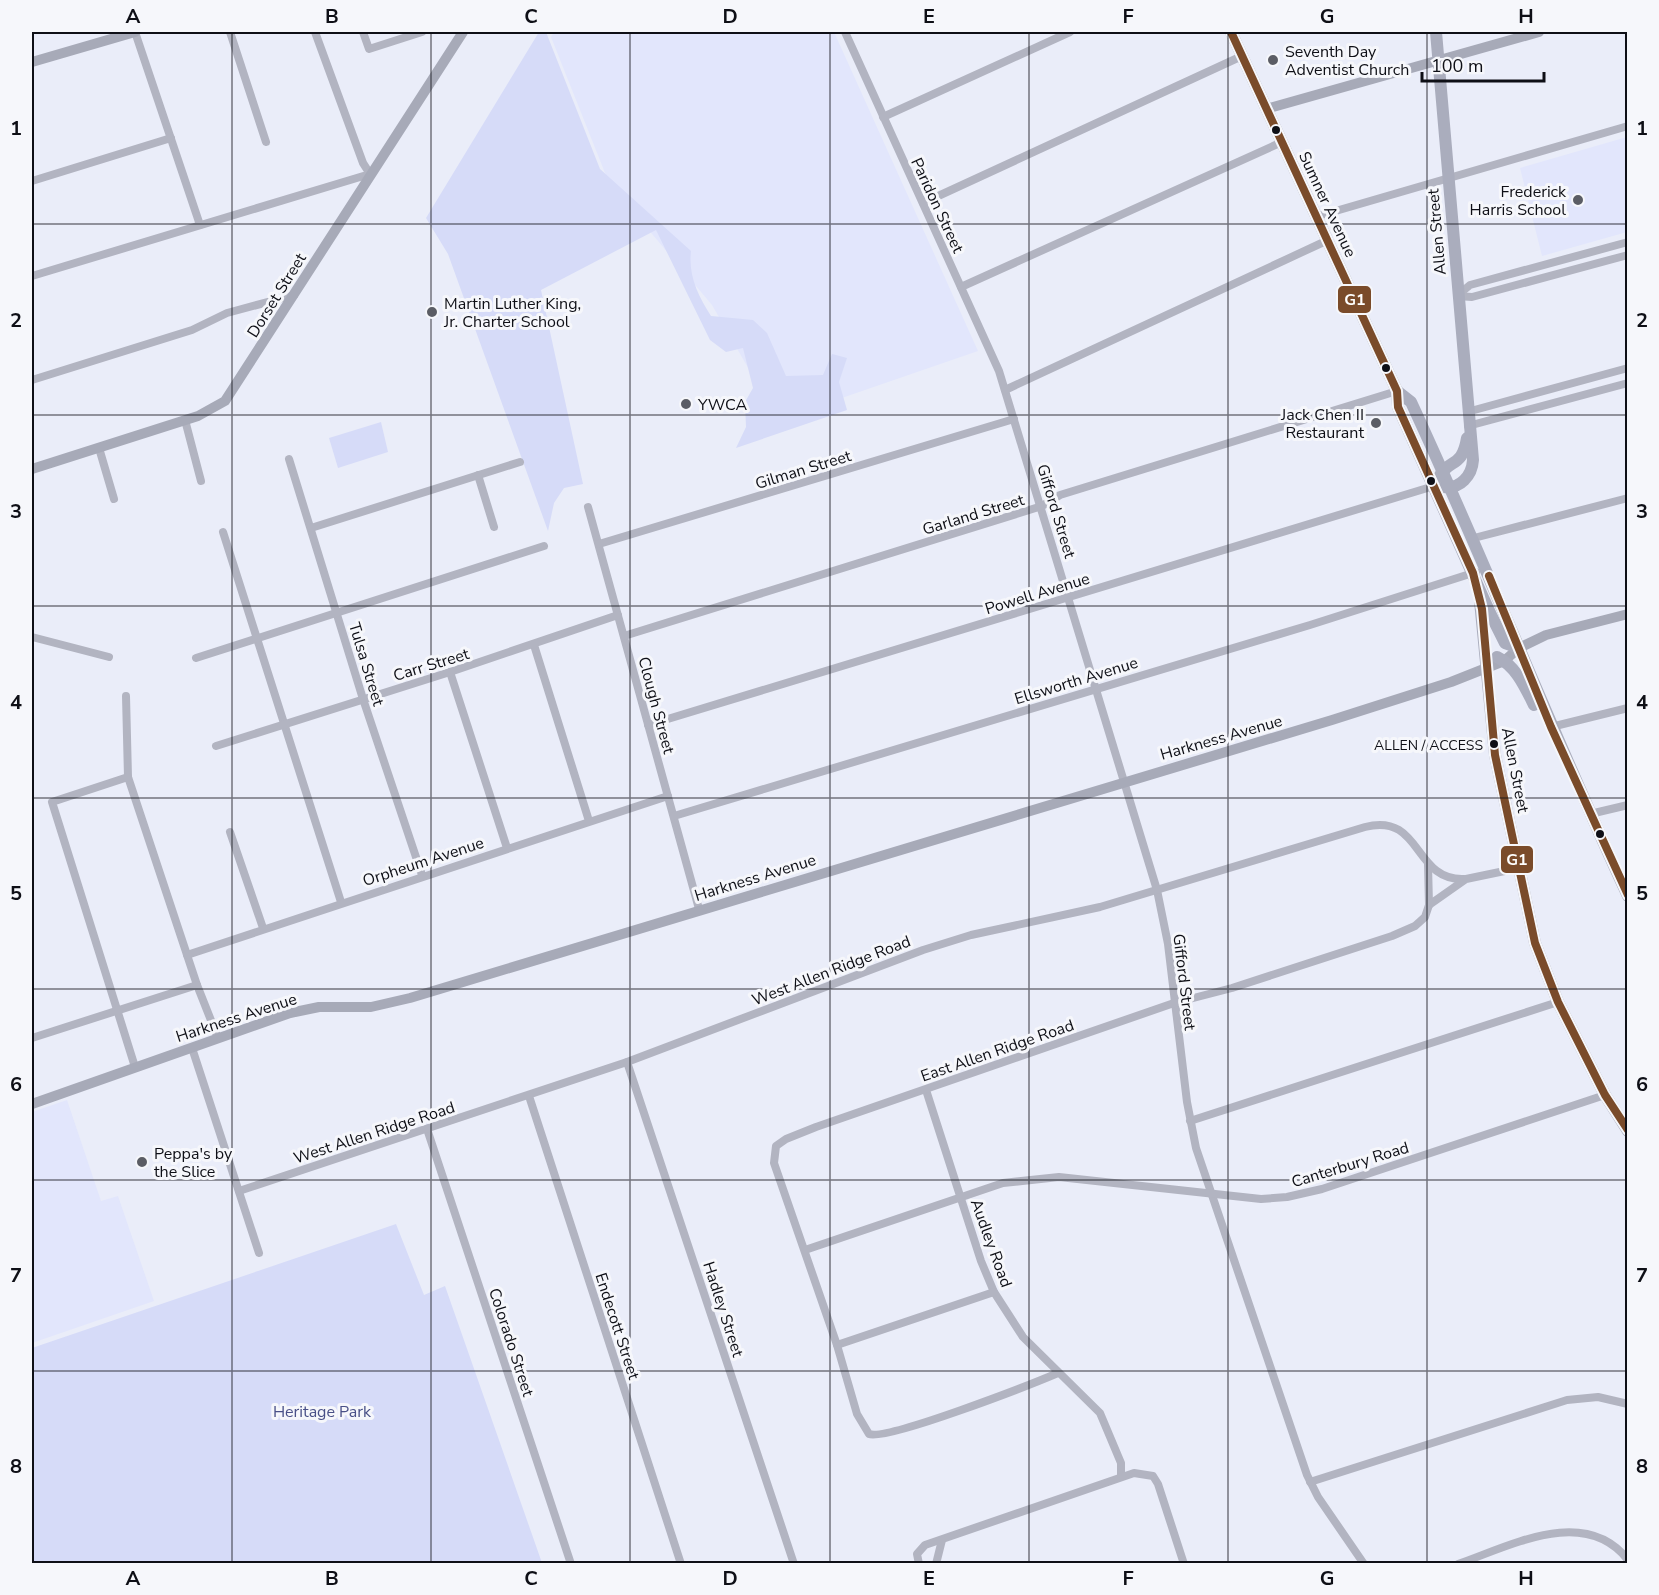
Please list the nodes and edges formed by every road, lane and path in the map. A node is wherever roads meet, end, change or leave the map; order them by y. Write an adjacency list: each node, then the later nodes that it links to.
1 (135, 32): 14 (main road); 18 (street)
2 (230, 32): 19 (street)
3 (315, 32): 21 (street)
4 (363, 32): 5 (street)
5 (422, 32)
6 (463, 32): 21 (main road, Dorset Street)
7 (846, 32): 16 (street, Paridon Street)
8 (1070, 32): 16 (street)
9 (1231, 32): 12 (main road, Sumner Avenue)
10 (1436, 32): 13 (main road, Allen Street)
11 (1539, 32): 13 (main road)
12 (1242, 56): 15 (main road, Sumner Avenue); 24 (street)
13 (1438, 60): 15 (main road); 22 (main road, Allen Street)
14 (32, 62)
15 (1266, 109): 20 (main road, Sumner Avenue)
16 (883, 117): 24 (street, Paridon Street)
17 (1628, 126): 22 (street)
18 (171, 138): 23 (street); 26 (street)
19 (266, 142)
20 (1282, 142): 25 (main road, Sumner Avenue); 31 (street)
21 (370, 174): 26 (street); 32 (main road, Dorset Street)
22 (1448, 178): 25 (street); 33 (main road, Allen Street)
23 (32, 181)
24 (923, 202): 31 (street, Paridon Street)
25 (1315, 217): 27 (main road, Sumner Avenue)
26 (200, 225): 30 (street)
27 (1326, 241): 37 (street); 38 (main road, Sumner Avenue)
28 (1628, 242): 33 (street)
29 (1628, 255): 33 (street)
30 (32, 276)
31 (961, 287): 37 (street, Paridon Street)
32 (294, 295): 35 (street); 41 (main road, Dorset Street)
33 (1457, 296): 39 (main road, Allen Street)
34 (1628, 368): 39 (street)
35 (32, 380)
36 (1628, 383): 42 (street)
37 (1005, 390): 40 (street, Gifford Street)
38 (1397, 391): 47 (main road, Sumner Avenue); 50 (main road, Sumner Avenue); 54 (street, Garland Street)
39 (1467, 412): 42 (main road, Allen Street)
40 (1014, 419): 54 (street, Gifford Street); 60 (street, Gilman Street)
41 (185, 420): 43 (main road, Dorset Street); 49 (street)
42 (1468, 428): 47 (main road, Allen Street); 51 (main road, Allen Street)
43 (99, 448): 46 (main road, Dorset Street); 53 (street)
44 (289, 459): 57 (street, Tulsa Street)
45 (520, 462): 48 (street)
46 (32, 469)
47 (1443, 470): 50 (main road, Allen Street); 51 (main road, Sumner Avenue)
48 (477, 475): 56 (street); 57 (street)
49 (201, 481)
50 (1434, 486): 51 (main road); 63 (main road, Sumner Avenue); 64 (street, Powell Avenue)
51 (1451, 488): 59 (main road, Sumner Avenue)
52 (1628, 498): 59 (street)
53 (114, 499)
54 (1042, 506): 64 (street, Gifford Street); 68 (street, Garland Street)
55 (588, 507): 60 (street, Clough Street)
56 (494, 526)
57 (310, 528): 65 (street, Tulsa Street)
58 (223, 532): 70 (street)
59 (1474, 538): 62 (main road, Sumner Avenue)
60 (599, 544): 67 (street, Clough Street)
61 (544, 546): 65 (street)
62 (1486, 567): 63 (street, Ellsworth Avenue); 72 (main road, Sumner Avenue)
63 (1473, 573): 72 (main road, Sumner Avenue); 76 (main road, Allen Street); 78 (street, Ellsworth Avenue)
64 (1070, 597): 78 (street, Gifford Street); 83 (street, Powell Avenue)
65 (337, 613): 70 (street); 80 (street, Tulsa Street)
66 (1628, 614): 72 (main road)
67 (618, 615): 68 (street, Clough Street); 71 (street, Carr Street)
68 (624, 636): 83 (street, Clough Street)
69 (32, 637): 73 (street)
70 (256, 640): 74 (street); 82 (street)
71 (534, 645): 77 (street, Carr Street); 92 (street)
72 (1519, 648): 75 (main road); 84 (main road, Sumner Avenue)
73 (109, 657)
74 (196, 658)
75 (1500, 659): 76 (main road, Harkness Avenue); 84 (main road, Sumner Avenue)
76 (1486, 667): 87 (main road, Harkness Avenue); 96 (main road, Allen Street)
77 (450, 672): 80 (street, Carr Street); 94 (street)
78 (1096, 688): 87 (street, Gifford Street); 91 (street, Ellsworth Avenue)
79 (126, 696): 86 (street)
80 (363, 699): 82 (street, Carr Street); 97 (street, Tulsa Street)
81 (1628, 708): 84 (street)
82 (283, 725): 85 (street, Carr Street); 101 (street)
83 (648, 725): 88 (street, Clough Street)
84 (1551, 728): 90 (main road, Sumner Avenue)
85 (216, 746)
86 (128, 777): 105 (street); 109 (street)
87 (1125, 781): 99 (street, Gifford Street); 103 (main road, Harkness Avenue)
88 (668, 796): 91 (street, Clough Street); 92 (street, Orpheum Avenue)
89 (1628, 805): 90 (street)
90 (1590, 814): 100 (main road, Sumner Avenue)
91 (674, 816): 103 (street, Clough Street)
92 (589, 821): 94 (street, Orpheum Avenue)
93 (230, 832): 104 (street)
94 (507, 848): 97 (street, Orpheum Avenue)
95 (1428, 864): 98 (street, West Allen Ridge Road); 99 (street, West Allen Ridge Road); 102 (street)
96 (1519, 868): 98 (street, East Allen Ridge Road); 107 (main road, Allen Street)
97 (422, 875): 101 (street, Orpheum Avenue)
98 (1466, 879): 102 (street, East Allen Ridge Road)
99 (1157, 890): 108 (street, Gifford Street); 113 (street, West Allen Ridge Road)
100 (1628, 896)
101 (341, 902): 104 (street, Orpheum Avenue)
102 (1429, 905): 108 (street, East Allen Ridge Road)
103 (699, 909): 111 (main road, Harkness Avenue)
104 (263, 928): 105 (street, Orpheum Avenue)
105 (187, 955): 106 (street)
106 (196, 985): 109 (street); 111 (street)
107 (1558, 1002): 116 (main road, Allen Street); 119 (street)
108 (1174, 1003): 115 (street, East Allen Ridge Road); 119 (street, Gifford Street)
109 (117, 1011): 110 (street); 114 (street)
110 (32, 1038)
111 (218, 1038): 112 (main road, Harkness Avenue)
112 (192, 1048): 114 (main road, Harkness Avenue); 122 (street)
113 (627, 1062): 117 (street, West Allen Ridge Road); 137 (street, Hadley Street)
114 (135, 1067): 118 (main road, Harkness Avenue)
115 (926, 1090): 124 (street, Audley Road); 125 (street, East Allen Ridge Road)
116 (1605, 1095): 121 (main road, Allen Street); 123 (street, Canterbury Road)
117 (529, 1096): 120 (street, West Allen Ridge Road); 136 (street, Endecott Street)
118 (32, 1104)
119 (1190, 1121): 123 (street, Gifford Street)
120 (427, 1129): 122 (street, West Allen Ridge Road); 135 (street, Colorado Street)
121 (1628, 1131)
122 (239, 1191): 126 (street)
123 (1212, 1195): 124 (street, Canterbury Road); 132 (street, Gifford Street)
124 (962, 1198): 125 (street, Canterbury Road); 127 (street, Audley Road)
125 (805, 1250): 128 (street, East Allen Ridge Road)
126 (259, 1253)
127 (994, 1292): 128 (street); 129 (street, Audley Road)
128 (837, 1345): 129 (street, East Allen Ridge Road)
129 (1058, 1373): 131 (street, Audley Road)
130 (1628, 1404): 132 (street)
131 (1121, 1476): 133 (street); 140 (street)
132 (1310, 1482): 141 (street, Gifford Street)
133 (942, 1540): 138 (street); 139 (street)
134 (1628, 1560): 142 (street)
135 (572, 1563)
136 (681, 1563)
137 (794, 1563)
138 (919, 1563)
139 (936, 1563)
140 (1184, 1563)
141 (1364, 1563)
142 (1458, 1563)

